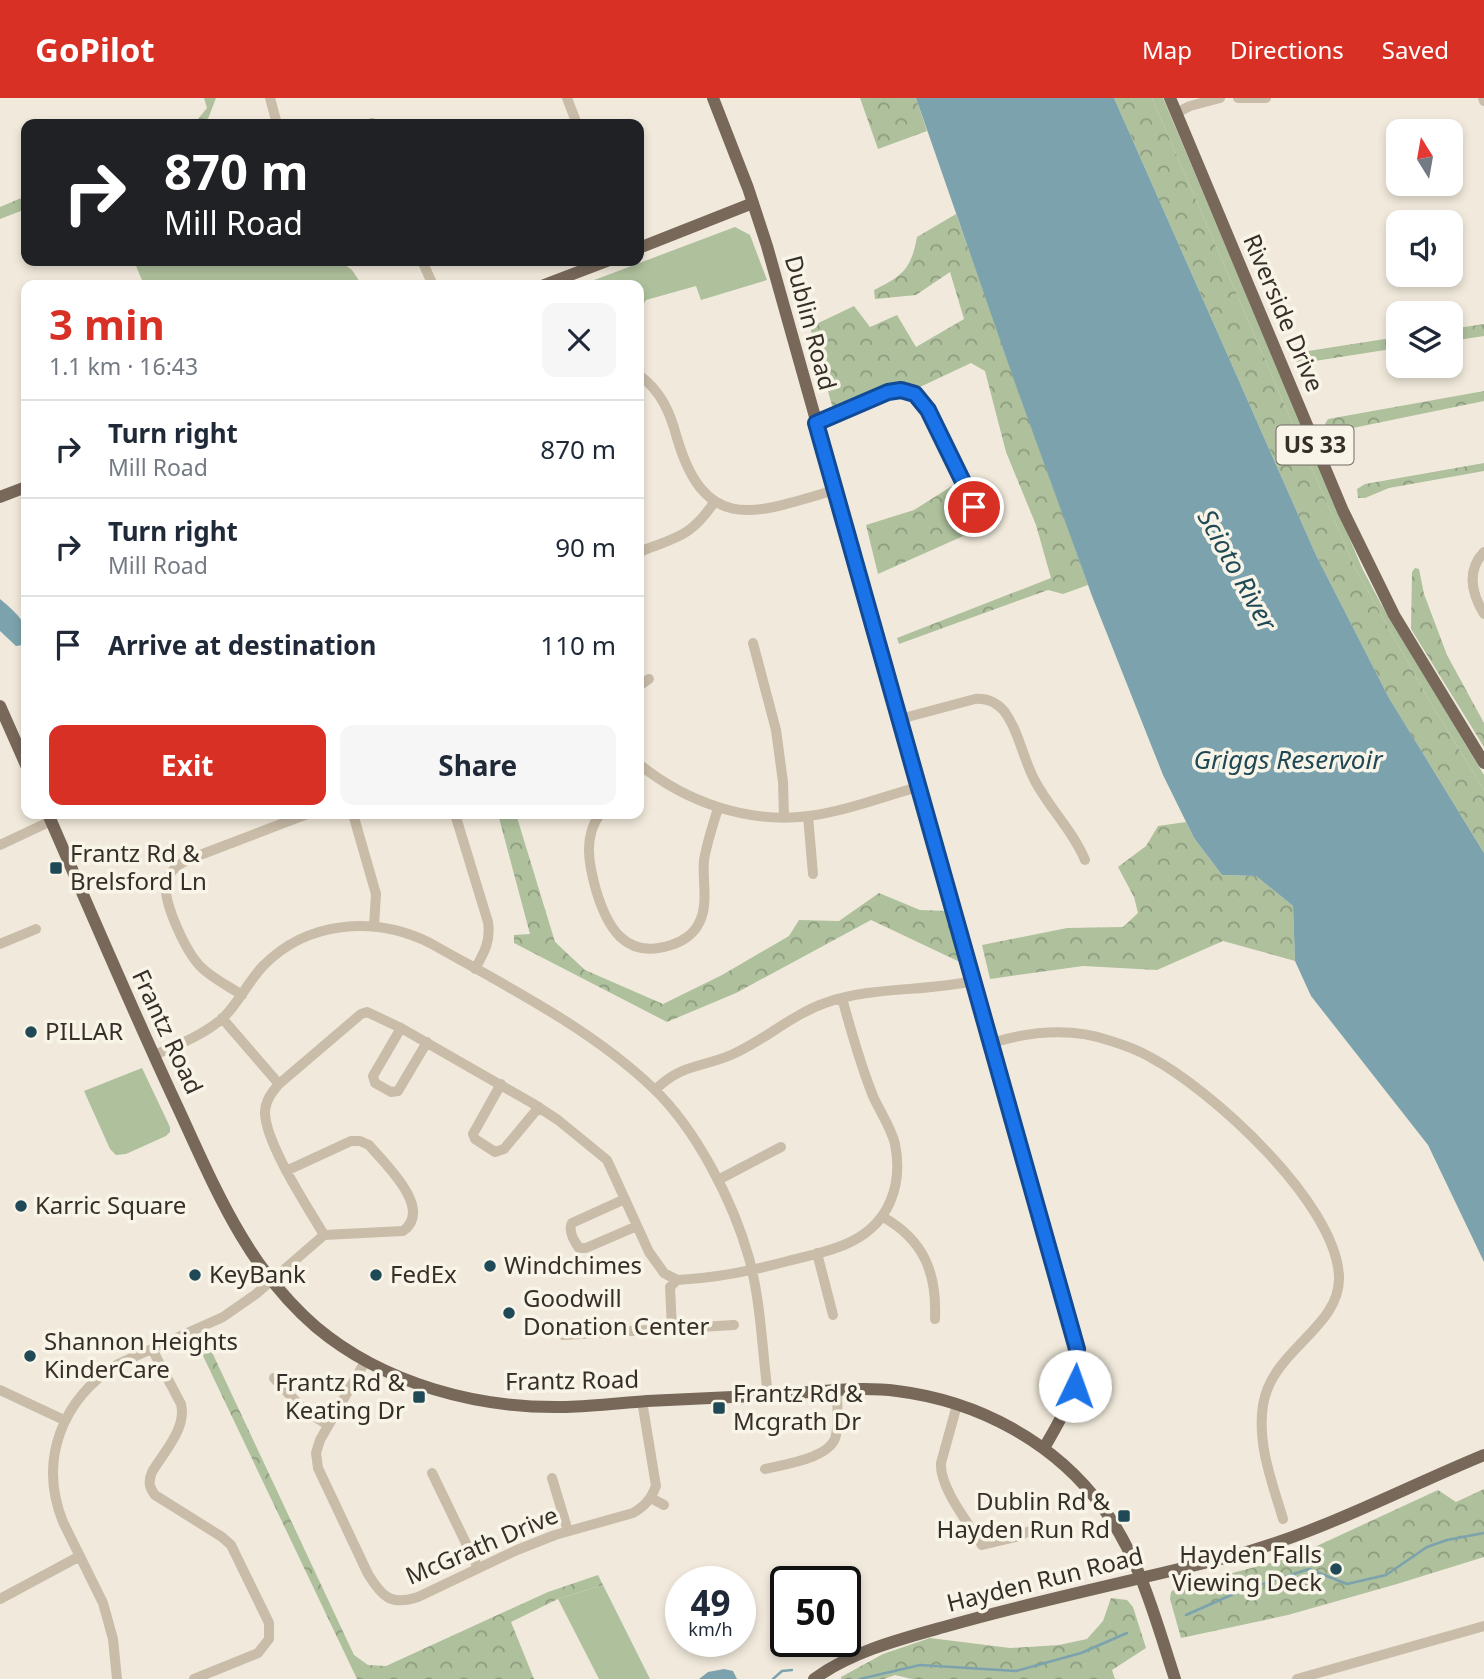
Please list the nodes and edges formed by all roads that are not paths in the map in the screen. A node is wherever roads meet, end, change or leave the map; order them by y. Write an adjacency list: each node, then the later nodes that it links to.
1 (270, 98): 9 (street)
2 (567, 98): 10 (street)
3 (713, 98): 11 (main road, Dublin Road)
4 (1170, 98): 8 (main road, Riverside Drive / US 33)
5 (1220, 98): 8 (street)
6 (1238, 98): 7 (street)
7 (1266, 98)
8 (1176, 113): 31 (main road, Riverside Drive / US 33)
9 (275, 119)
10 (575, 119)
11 (753, 203): 12 (main road); 16 (main road, Dublin Road)
12 (644, 246)
13 (594, 266): 14 (main road)
14 (557, 280)
15 (644, 379): 20 (street)
16 (816, 423): 18 (main road, Dublin Road); 21 (street)
17 (21, 489): 19 (main road)
18 (835, 490): 20 (street); 29 (main road, Dublin Road)
19 (0, 497)
20 (715, 501): 22 (street)
21 (978, 521)
22 (644, 550)
23 (1484, 552): 24 (street)
24 (1484, 614)
25 (753, 643): 36 (street)
26 (649, 679): 27 (street)
27 (644, 682)
28 (0, 705): 30 (main road)
29 (900, 719): 33 (main road, Dublin Road); 44 (street)
30 (21, 753)
31 (1484, 763)
32 (644, 769): 34 (street)
33 (918, 787): 35 (street); 50 (main road, Dublin Road)
34 (719, 808): 36 (street); 42 (street)
35 (808, 816): 36 (street); 45 (street)
36 (784, 817)
37 (47, 819): 43 (street)
38 (49, 819): 57 (main road, Frantz Road)
39 (294, 819): 51 (street)
40 (355, 819): 46 (street)
41 (457, 819): 49 (street)
42 (598, 819)
43 (0, 845)
44 (1085, 860)
45 (813, 874)
46 (374, 926): 49 (street); 51 (street)
47 (36, 929): 48 (street)
48 (0, 944)
49 (475, 969): 60 (street)
50 (973, 981): 52 (street); 56 (main road, Dublin Road)
51 (242, 995): 53 (street)
52 (842, 998): 60 (street); 66 (street)
53 (222, 1018): 57 (street); 58 (street)
54 (401, 1028): 55 (street); 55 (street); 58 (street)
55 (427, 1042): 59 (street)
56 (991, 1043): 88 (main road, Dublin Road); 95 (street)
57 (154, 1055): 72 (main road, Frantz Road)
58 (279, 1084): 63 (street)
59 (501, 1084): 61 (street); 61 (street)
60 (655, 1090): 64 (street)
61 (539, 1107): 65 (street)
62 (781, 1147): 64 (street)
63 (286, 1171): 68 (street); 68 (street)
64 (718, 1180): 70 (street)
65 (625, 1199): 67 (street); 67 (street)
66 (883, 1216): 69 (street); 74 (street)
67 (637, 1226): 71 (street)
68 (324, 1235): 72 (street)
69 (817, 1253): 70 (street); 73 (street)
70 (752, 1271): 71 (street); 83 (street)
71 (677, 1280): 76 (street)
72 (270, 1281): 78 (street); 79 (main road, Frantz Road)
73 (832, 1315)
74 (935, 1320)
75 (734, 1325): 76 (street)
76 (672, 1328): 77 (street)
77 (563, 1335)
78 (152, 1349): 86 (street); 104 (street)
79 (366, 1360): 84 (main road, Frantz Road); 87 (street)
80 (274, 1378): 87 (street)
81 (0, 1390): 86 (street)
82 (837, 1391): 83 (main road, Frantz Road); 85 (main road, Frantz Road); 90 (street)
83 (768, 1395): 84 (main road, Frantz Road)
84 (642, 1401): 93 (street)
85 (957, 1405): 88 (main road, Frantz Road); 96 (street)
86 (64, 1420): 98 (street)
87 (328, 1425): 99 (street, McGrath Drive)
88 (1044, 1448): 100 (main road, Frantz Road)
89 (1484, 1455): 100 (main road, Hayden Run Road)
90 (765, 1469)
91 (432, 1473): 99 (street)
92 (552, 1478): 97 (street)
93 (651, 1498): 94 (street); 97 (street, McGrath Drive)
94 (664, 1506)
95 (1283, 1518)
96 (1032, 1530)
97 (568, 1531): 99 (street, McGrath Drive)
98 (80, 1556): 101 (street); 103 (street)
99 (478, 1568)
100 (1141, 1577): 105 (main road, Hayden Run Road); 106 (main road)
101 (0, 1599)
102 (1484, 1626): 107 (street)
103 (117, 1679)
104 (194, 1679)
105 (814, 1679)
106 (1175, 1679)
107 (1297, 1679)

